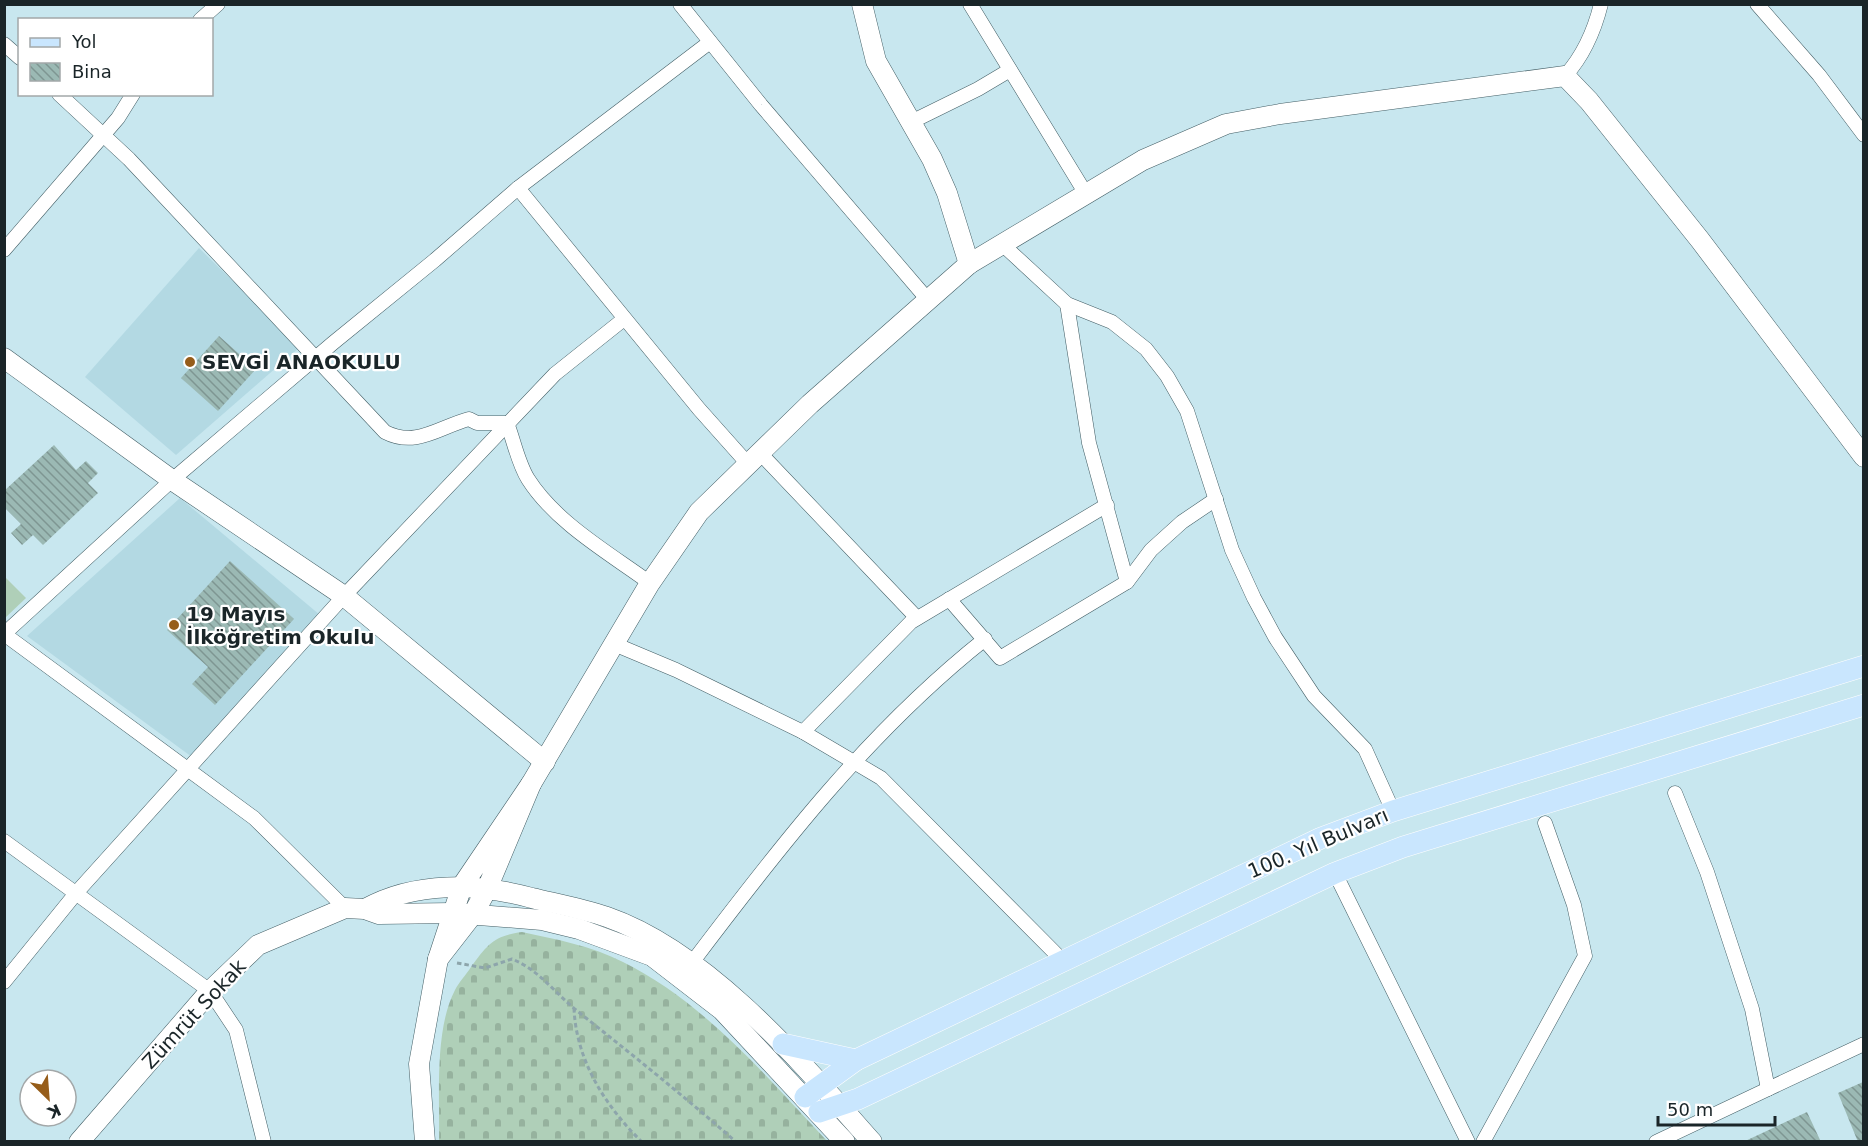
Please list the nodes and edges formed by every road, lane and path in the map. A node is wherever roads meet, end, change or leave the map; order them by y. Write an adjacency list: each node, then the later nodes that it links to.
1 (218, 4): 7 (street)
2 (680, 4): 8 (street)
3 (862, 4): 15 (street)
4 (970, 4): 11 (street)
5 (1601, 4): 12 (street)
6 (1757, 4): 17 (street)
7 (202, 18)
8 (710, 42): 18 (street); 23 (street)
9 (4, 44): 10 (street)
10 (18, 56)
11 (1010, 70): 15 (street); 19 (street)
12 (1565, 76): 19 (street); 29 (street)
13 (61, 96): 16 (street)
14 (133, 96): 16 (street)
15 (911, 122): 22 (street)
16 (104, 135): 21 (street); 26 (street)
17 (1863, 135)
18 (518, 188): 25 (street); 26 (street)
19 (1086, 194): 20 (street)
20 (1002, 244): 22 (street); 24 (street)
21 (4, 250)
22 (969, 264): 23 (street)
23 (928, 300): 30 (street)
24 (1067, 304): 32 (street); 33 (street)
25 (624, 319): 28 (street); 30 (street)
26 (317, 357): 28 (street); 31 (street)
27 (4, 358): 31 (street)
28 (507, 423): 35 (street); 36 (street)
29 (1863, 457)
30 (754, 459): 35 (street); 38 (street)
31 (171, 480): 36 (street); 39 (street)
32 (1216, 499): 34 (street); 50 (street)
33 (1107, 505): 34 (street); 37 (street)
34 (1126, 582): 40 (street)
35 (650, 583): 41 (street)
36 (344, 596): 46 (street); 47 (street)
37 (949, 599): 38 (street); 40 (street)
38 (917, 618): 44 (street)
39 (4, 634): 47 (street)
40 (985, 639): 45 (street)
41 (614, 644): 44 (street); 46 (street)
42 (1863, 666): 50 (main road, 100. Yıl Bulvarı)
43 (1863, 705): 53 (main road, 100. Yıl Bulvarı)
44 (803, 732): 45 (street)
45 (854, 760): 61 (street); 62 (street)
46 (544, 762): 48 (street)
47 (189, 769): 56 (street); 57 (street)
48 (531, 784): 54 (street); 55 (street)
49 (1675, 793): 70 (street)
50 (1393, 811): 61 (main road, 100. Yıl Bulvarı)
51 (1545, 823): 81 (street)
52 (4, 841): 56 (street)
53 (1335, 873): 72 (main road, 100. Yıl Bulvarı); 80 (street)
54 (462, 886): 55 (street); 58 (street); 59 (street)
55 (487, 889): 59 (street); 62 (street)
56 (77, 892): 63 (street); 64 (street)
57 (345, 908): 58 (street, Zümrüt Sokak); 64 (street, Zümrüt Sokak)
58 (365, 909): 59 (street, Zümrüt Sokak)
59 (463, 913): 60 (street); 71 (street, Zümrüt Sokak)
60 (438, 960): 65 (path); 75 (street)
61 (1062, 960): 68 (main road, 100. Yıl Bulvarı)
62 (691, 964): 66 (street)
63 (4, 982)
64 (210, 991): 73 (street, Zümrüt Sokak); 74 (street)
65 (574, 1008): 76 (path); 77 (path)
66 (783, 1044): 68 (main road); 69 (street)
67 (1863, 1044): 70 (street)
68 (856, 1060): 69 (main road, 100. Yıl Bulvarı)
69 (823, 1084): 71 (main road, 100. Yıl Bulvarı); 72 (street)
70 (1768, 1089): 82 (street)
71 (812, 1105): 72 (main road, 100. Yıl Bulvarı); 78 (street, Zümrüt Sokak)
72 (840, 1105): 79 (street)
73 (79, 1142)
74 (264, 1142)
75 (425, 1142)
76 (642, 1142)
77 (736, 1142)
78 (846, 1142)
79 (872, 1142)
80 (1468, 1142)
81 (1483, 1142)
82 (1656, 1142)

